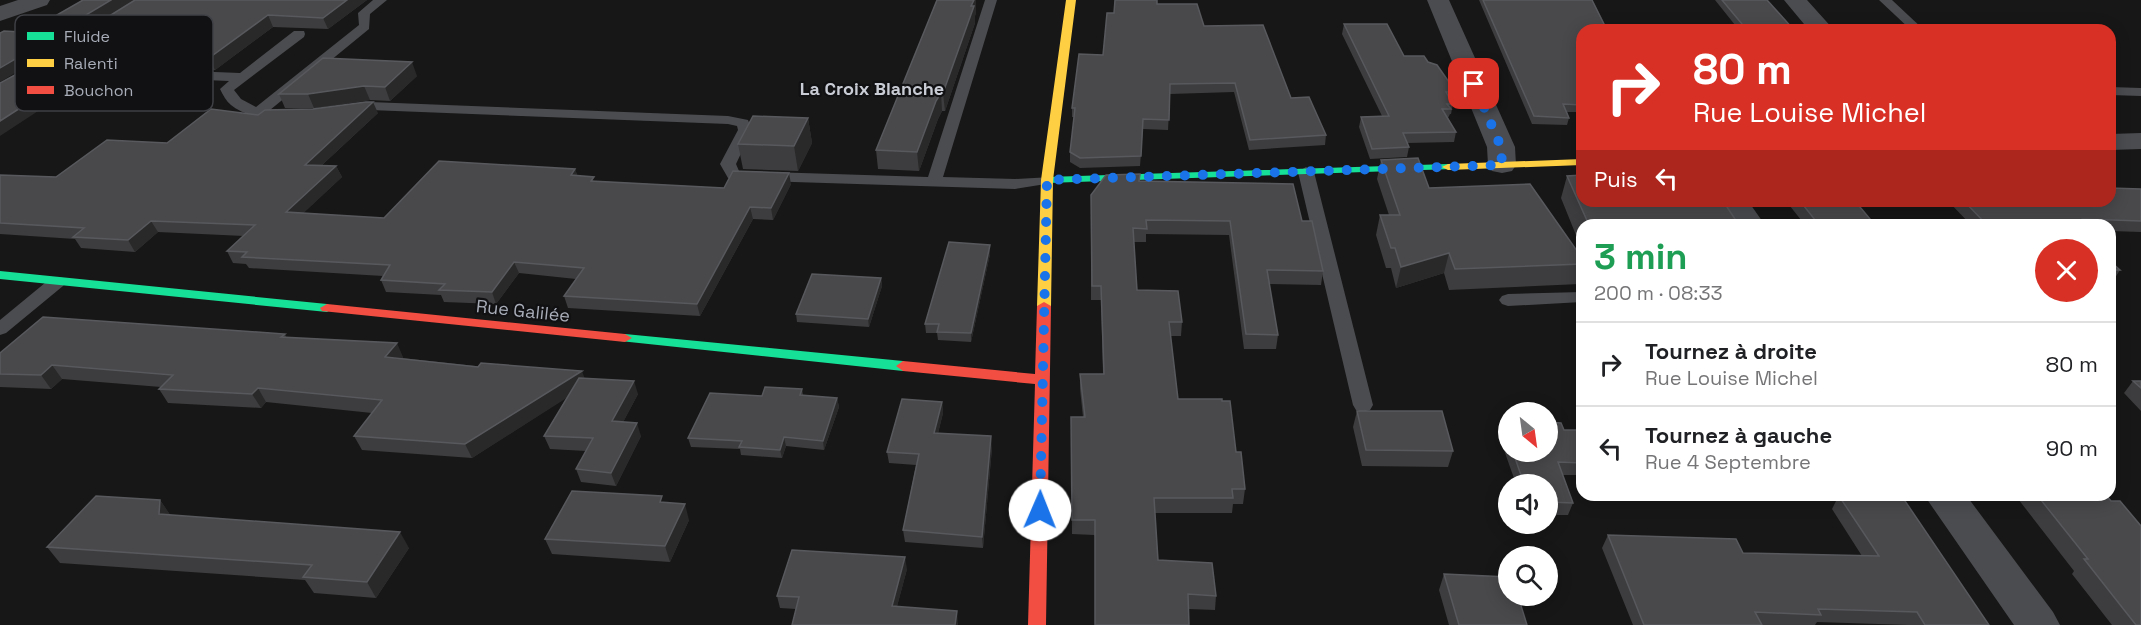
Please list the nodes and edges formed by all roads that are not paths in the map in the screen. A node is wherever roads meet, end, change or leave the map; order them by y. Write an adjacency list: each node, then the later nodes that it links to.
1 (39, 0): 8 (street)
2 (381, 0): 21 (lane)
3 (990, 0): 29 (lane)
4 (1071, 0): 28 (street)
5 (1438, 0): 26 (street)
6 (1795, 0): 9 (street)
7 (1885, 0): 10 (lane)
8 (0, 14)
9 (1817, 24)
10 (1911, 24)
11 (299, 34): 15 (lane)
12 (15, 35): 13 (lane)
13 (0, 37)
14 (213, 76): 15 (lane)
15 (243, 77): 21 (lane)
16 (15, 82): 17 (lane)
17 (0, 91)
18 (2116, 92): 19 (lane)
19 (2141, 92)
20 (339, 111): 29 (lane)
21 (259, 112): 22 (lane)
22 (297, 115)
23 (2141, 141): 24 (street)
24 (2116, 142)
25 (1576, 162): 26 (street)
26 (1502, 165): 27 (street)
27 (1306, 172): 28 (street); 36 (lane)
28 (1047, 180): 29 (lane); 35 (street)
29 (934, 182)
30 (0, 275): 31 (street, Rue Galilée)
31 (57, 282): 34 (lane); 35 (street, Rue Galilée)
32 (1576, 297): 33 (lane)
33 (1508, 300)
34 (0, 329)
35 (1042, 380): 38 (street)
36 (1363, 405)
37 (1948, 501): 39 (street)
38 (1037, 625)
39 (2038, 625)

